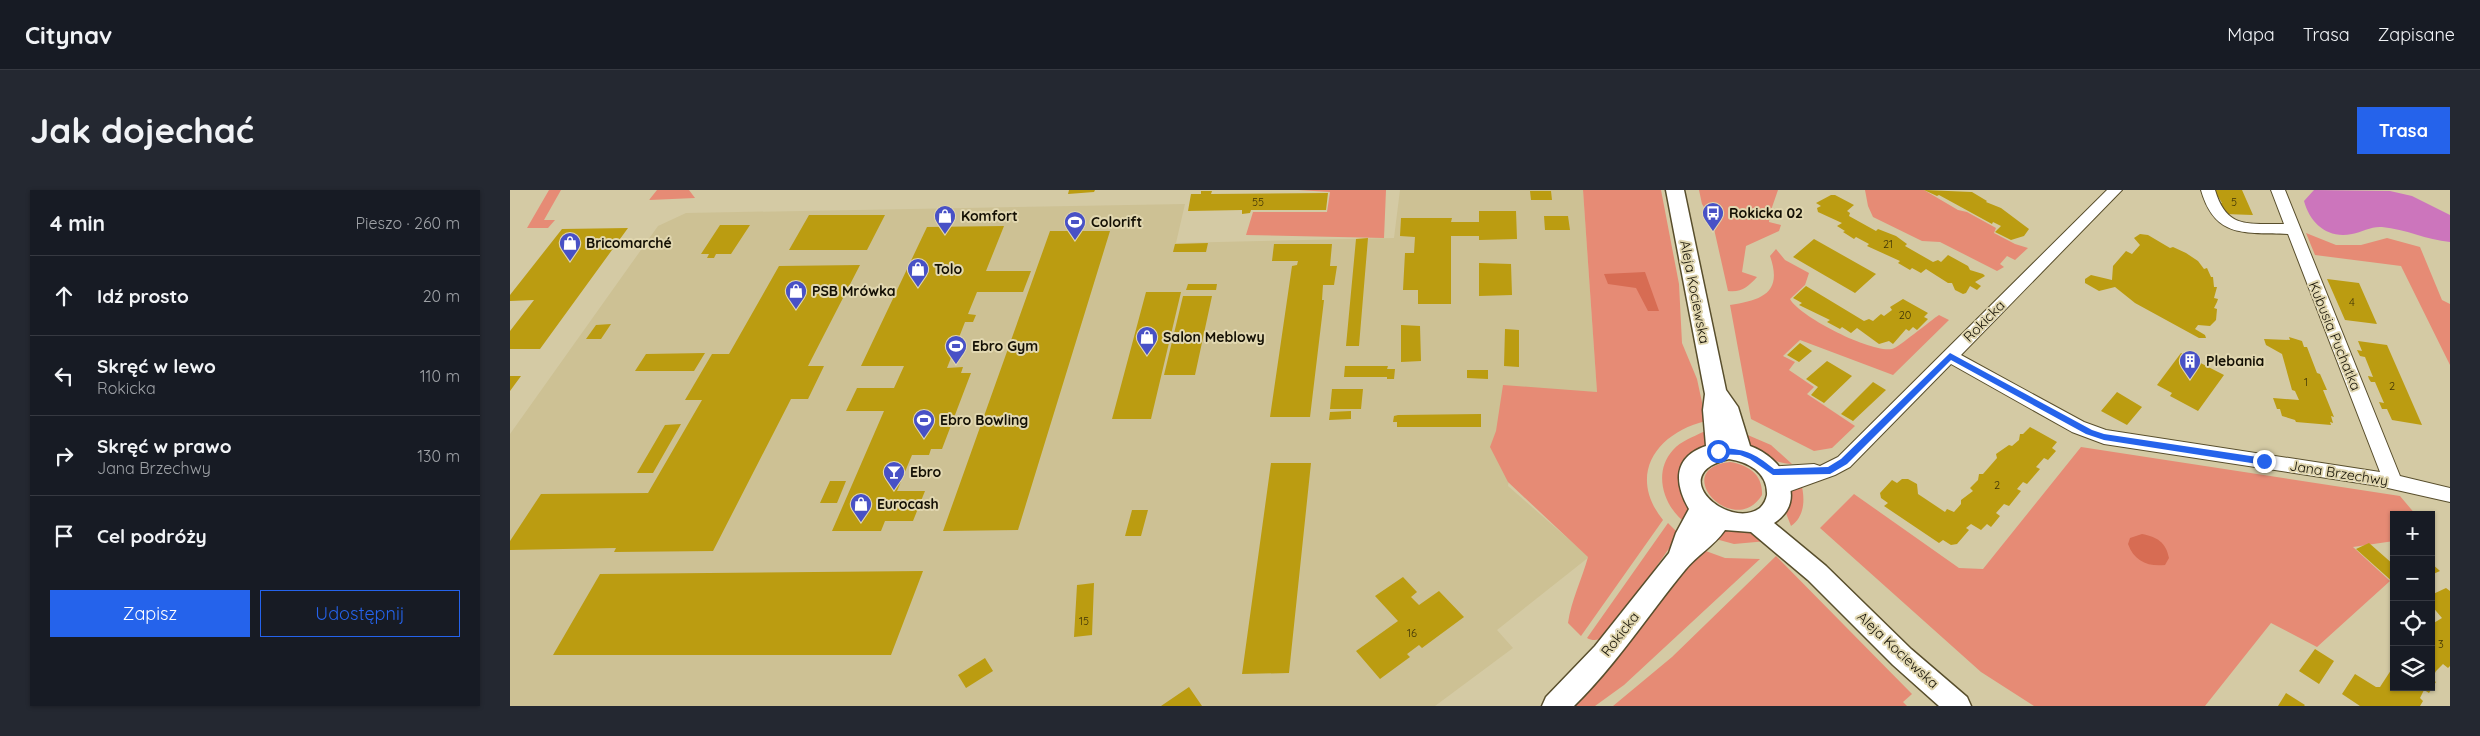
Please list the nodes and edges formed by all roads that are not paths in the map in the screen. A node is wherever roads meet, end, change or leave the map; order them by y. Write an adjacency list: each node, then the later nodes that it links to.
1 (1675, 190): 7 (street, Aleja Kociewska)
2 (2114, 190): 6 (street, Rokicka)
3 (2208, 190): 5 (street)
4 (2278, 190): 5 (street, Kubusia Puchatka)
5 (2293, 229): 11 (street, Kubusia Puchatka)
6 (1950, 356): 10 (street, Rokicka); 11 (street, Jana Brzechwy)
7 (1716, 394): 8 (street, Aleja Kociewska); 9 (street, Aleja Kociewska)
8 (1718, 451): 9 (street); 13 (street)
9 (1741, 452): 10 (street)
10 (1776, 480): 14 (street)
11 (2393, 482): 12 (street, Jana Brzechwy)
12 (2450, 494)
13 (1710, 515): 14 (street); 15 (street, Rokicka)
14 (1764, 517): 16 (street, Aleja Kociewska)
15 (1555, 706)
16 (1958, 706)

